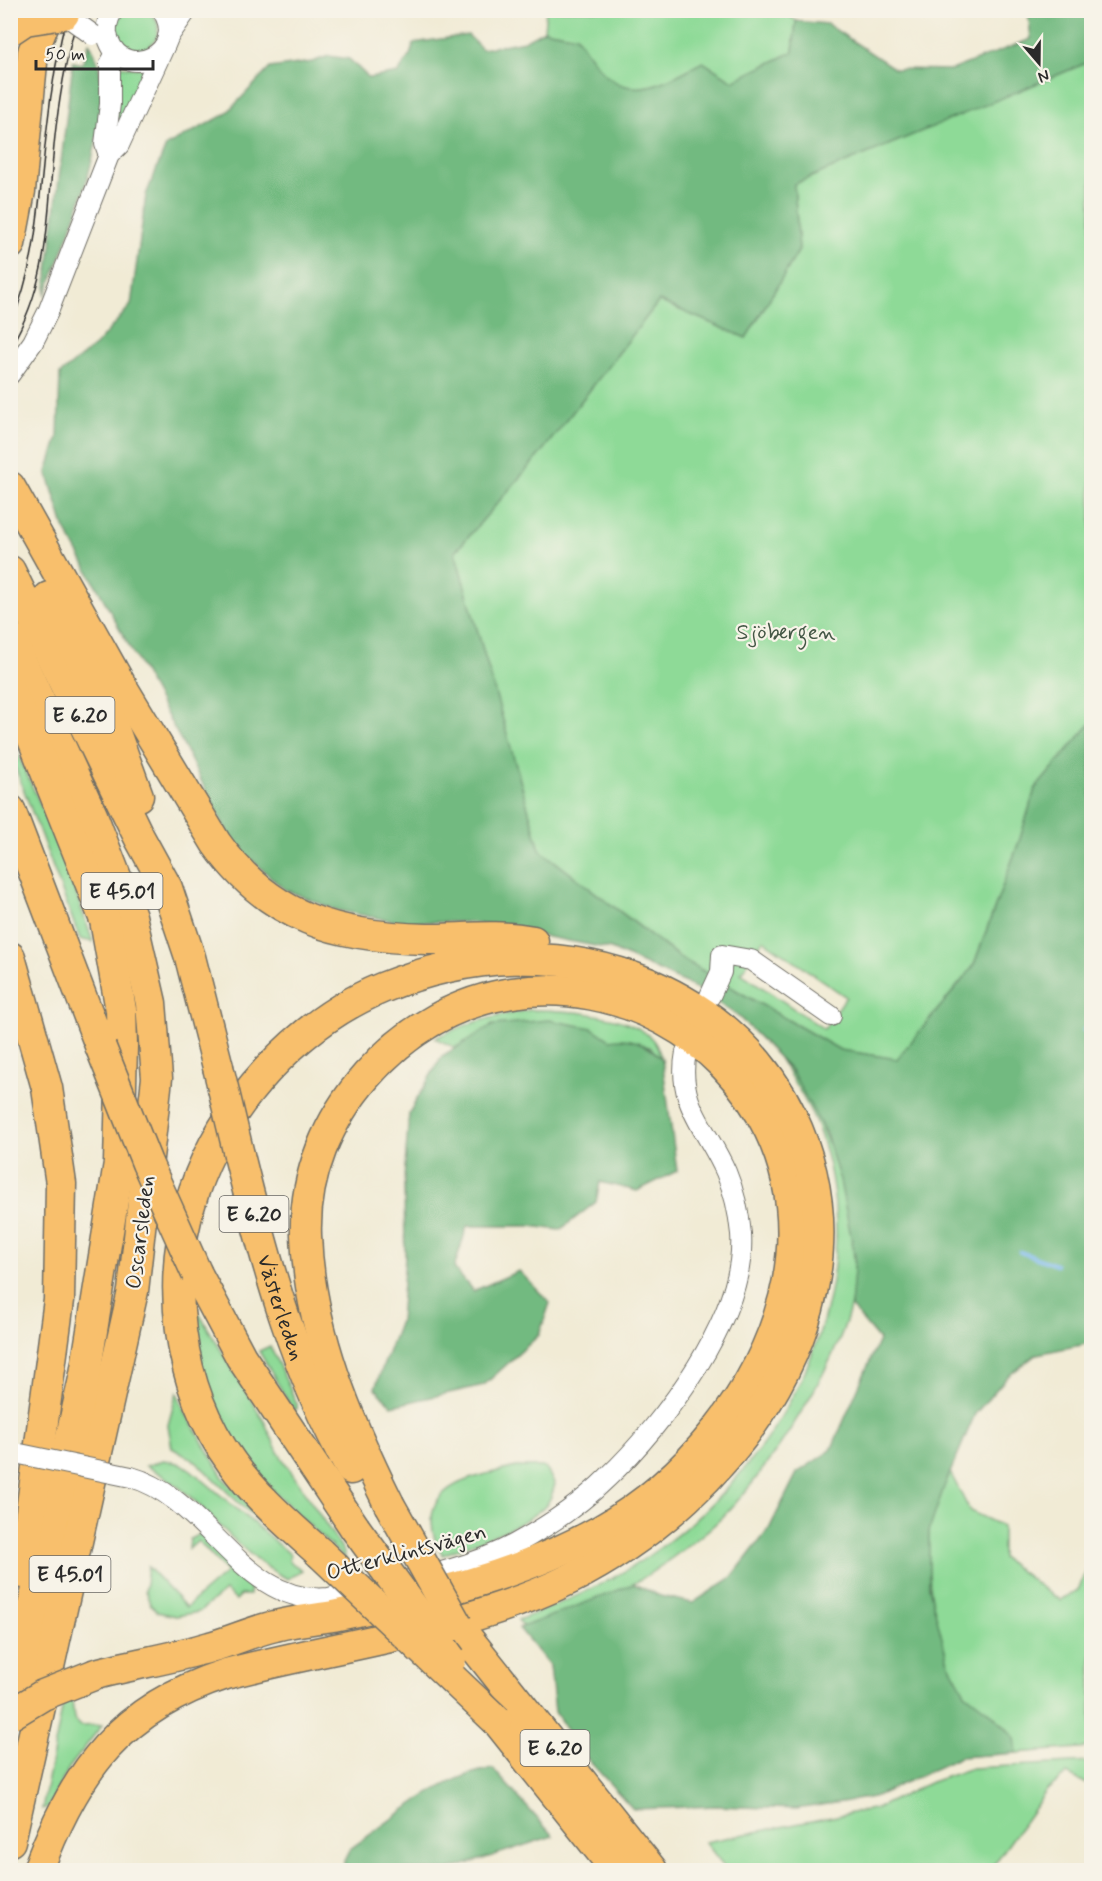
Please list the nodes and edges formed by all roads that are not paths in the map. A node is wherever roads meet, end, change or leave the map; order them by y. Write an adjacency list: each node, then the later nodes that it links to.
1 (113, 10): 7 (street)
2 (162, 10): 6 (street)
3 (187, 10): 6 (street)
4 (58, 12): 5 (highway, bridge); 7 (street, bridge); 9 (highway)
5 (10, 30)
6 (166, 42): 7 (street); 8 (street)
7 (106, 44): 8 (street)
8 (109, 155): 10 (street)
9 (10, 244)
10 (10, 374)
11 (10, 488): 21 (highway)
12 (10, 516): 18 (highway)
13 (10, 571): 18 (highway, Västerleden / E 6.20)
14 (10, 637): 30 (highway, Oscarsleden / E 45.01)
15 (10, 691): 27 (highway, Oscarsleden / E 45.01)
16 (10, 810): 19 (highway, E 6.20)
17 (10, 830): 19 (highway)
18 (167, 888): 26 (highway, Västerleden / E 6.20, bridge)
19 (56, 929): 26 (highway, Västerleden / E 6.20, bridge)
20 (10, 957): 27 (highway)
21 (630, 976): 29 (highway, bridge); 31 (highway)
22 (710, 996): 23 (street)
23 (831, 1016)
24 (686, 1052): 25 (street, Otterklintsvägen, bridge)
25 (15, 1453)
26 (374, 1515): 28 (highway, bridge); 29 (highway, Västerleden / E 6.20, bridge); 33 (highway, E 6.20, bridge)
27 (18, 1672): 28 (highway, Oscarsleden / E 45.01)
28 (10, 1713)
29 (497, 1721): 32 (highway, Västerleden / E 6.20)
30 (10, 1841)
31 (38, 1870)
32 (616, 1870)
33 (652, 1870)

